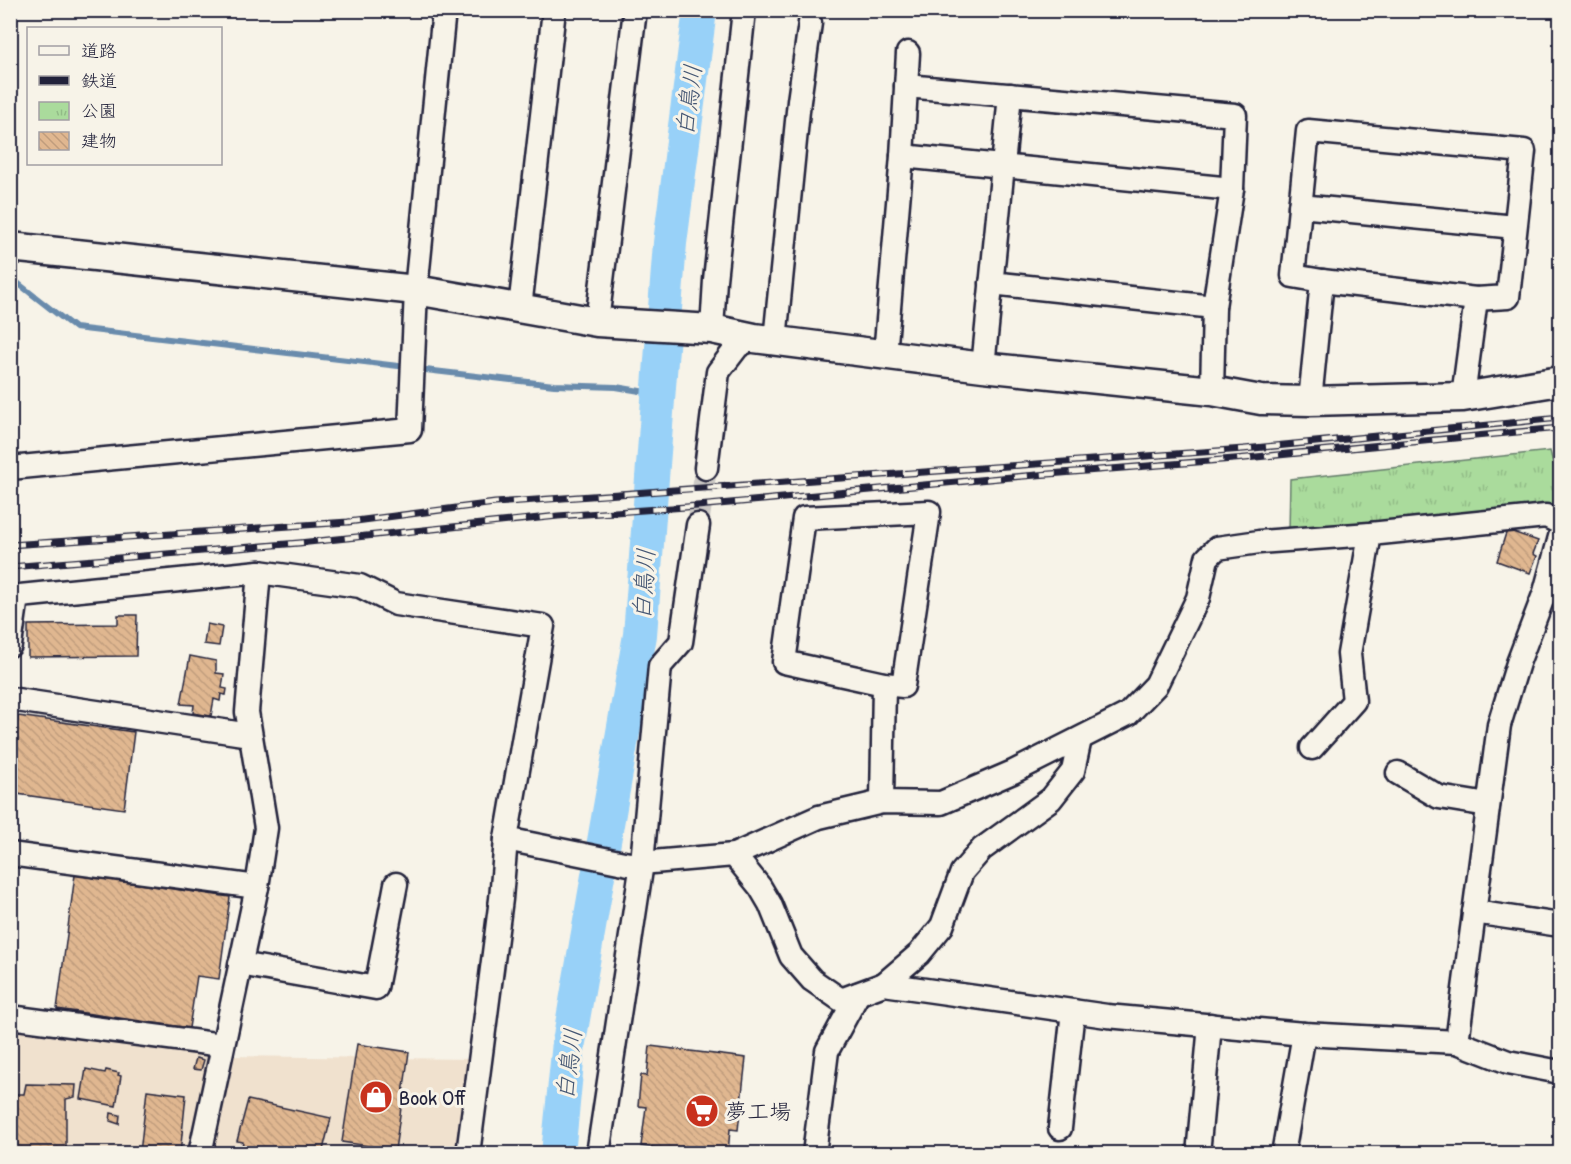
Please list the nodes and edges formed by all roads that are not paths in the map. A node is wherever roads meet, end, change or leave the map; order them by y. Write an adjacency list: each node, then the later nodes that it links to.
1 (444, 10): 17 (street)
2 (554, 10): 19 (street)
3 (635, 10): 21 (street)
4 (744, 10): 22 (street)
5 (810, 22): 23 (street)
6 (908, 52): 7 (street)
7 (906, 86): 8 (street); 9 (street)
8 (1010, 95): 10 (street); 11 (street)
9 (902, 156): 10 (street); 24 (street)
10 (1003, 166): 11 (street); 16 (street)
11 (1232, 189): 20 (street)
12 (1300, 206): 13 (street); 13 (street); 15 (street)
13 (1515, 227): 18 (street)
14 (10, 247): 17 (street)
15 (1322, 281): 18 (street); 29 (street)
16 (991, 283): 20 (street); 25 (street)
17 (416, 290): 19 (street); 30 (street)
18 (1476, 299): 28 (street)
19 (520, 308): 21 (street)
20 (1214, 308): 27 (street)
21 (597, 322): 22 (street)
22 (712, 329): 23 (street)
23 (764, 339): 24 (street); 31 (street)
24 (885, 355): 25 (street)
25 (983, 367): 27 (street)
26 (1560, 381): 28 (street)
27 (1212, 391): 29 (street)
28 (1463, 396): 29 (street)
29 (1310, 401)
30 (10, 468)
31 (706, 468)
32 (1560, 523): 34 (street)
33 (698, 525): 50 (street)
34 (1370, 534): 42 (street); 43 (street)
35 (1560, 537): 46 (street)
36 (259, 572): 37 (street); 41 (street); 47 (street)
37 (14, 597): 38 (street)
38 (10, 645)
39 (884, 684): 39 (street); 45 (street)
40 (10, 699): 41 (street)
41 (250, 735): 52 (street)
42 (1080, 738): 45 (street); 56 (street)
43 (1312, 748)
44 (1398, 773): 46 (street)
45 (882, 802): 49 (street)
46 (1488, 805): 53 (street)
47 (506, 839): 50 (street); 67 (street)
48 (10, 854): 52 (street)
49 (734, 855): 50 (street); 57 (street)
50 (635, 863): 68 (street)
51 (396, 884): 55 (street)
52 (257, 886): 55 (street)
53 (1474, 912): 54 (street); 62 (street)
54 (1560, 925)
55 (240, 964): 63 (street)
56 (884, 984): 57 (street); 58 (street)
57 (858, 994): 69 (street)
58 (1073, 1011): 60 (street); 65 (street)
59 (10, 1017): 63 (street)
60 (1210, 1025): 61 (street); 70 (street)
61 (1304, 1034): 62 (street); 71 (street)
62 (1457, 1042): 64 (street)
63 (222, 1046): 66 (street)
64 (1560, 1072)
65 (1060, 1128)
66 (200, 1154)
67 (468, 1154)
68 (598, 1154)
69 (814, 1154)
70 (1198, 1154)
71 (1284, 1154)

